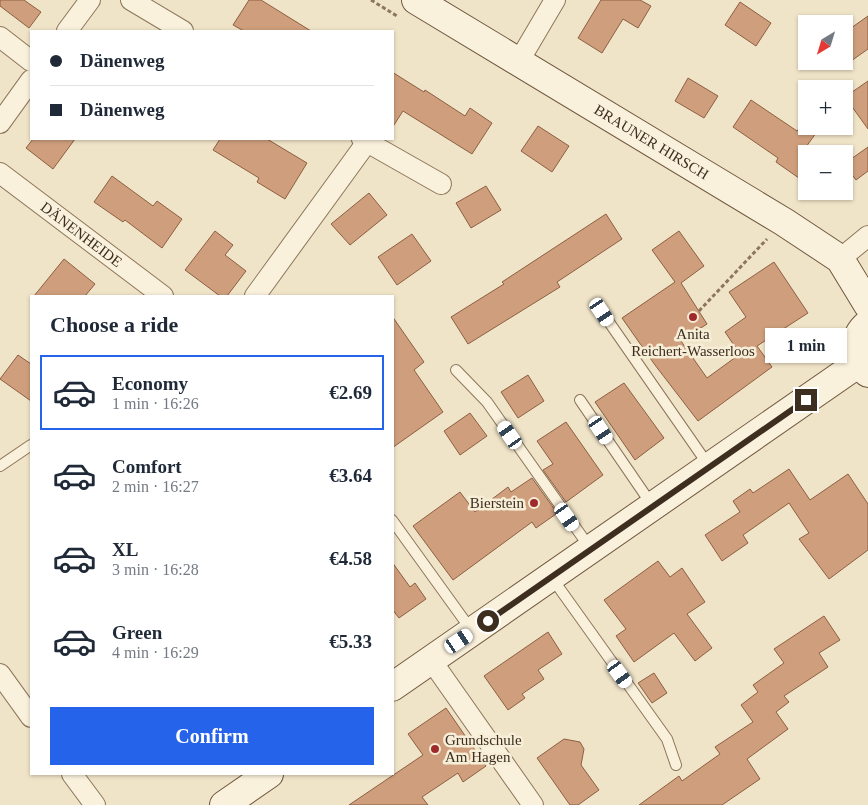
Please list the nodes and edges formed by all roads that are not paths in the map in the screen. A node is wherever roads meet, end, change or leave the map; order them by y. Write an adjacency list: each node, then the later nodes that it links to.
1 (90, 0): 5 (street)
2 (131, 0): 6 (street)
3 (416, 0): 9 (street, BRAUNER HIRSCH)
4 (555, 0): 9 (street)
5 (68, 30)
6 (181, 30)
7 (0, 37): 8 (street)
8 (30, 60)
9 (519, 61): 16 (street, BRAUNER HIRSCH)
10 (30, 81): 11 (street)
11 (0, 123)
12 (365, 140): 14 (street); 18 (street)
13 (0, 173): 17 (street, DÄNENHEIDE)
14 (441, 184)
15 (868, 236): 16 (street)
16 (840, 258): 19 (street, BRAUNER HIRSCH)
17 (162, 295)
18 (256, 295)
19 (868, 305)
20 (602, 312): 27 (lane)
21 (868, 324): 22 (street)
22 (864, 368): 27 (street)
23 (456, 370): 30 (lane)
24 (580, 400): 28 (lane)
25 (30, 446): 26 (lane)
26 (0, 466)
27 (709, 467): 28 (street)
28 (652, 506): 30 (street)
29 (394, 523): 32 (lane)
30 (590, 549): 31 (street)
31 (551, 577): 32 (street); 37 (lane)
32 (472, 632): 33 (street)
33 (431, 660): 35 (street); 42 (street)
34 (0, 674): 36 (street)
35 (394, 686)
36 (30, 716)
37 (676, 765)
38 (73, 775): 40 (street)
39 (268, 775): 41 (street)
40 (95, 805)
41 (224, 805)
42 (533, 805)

